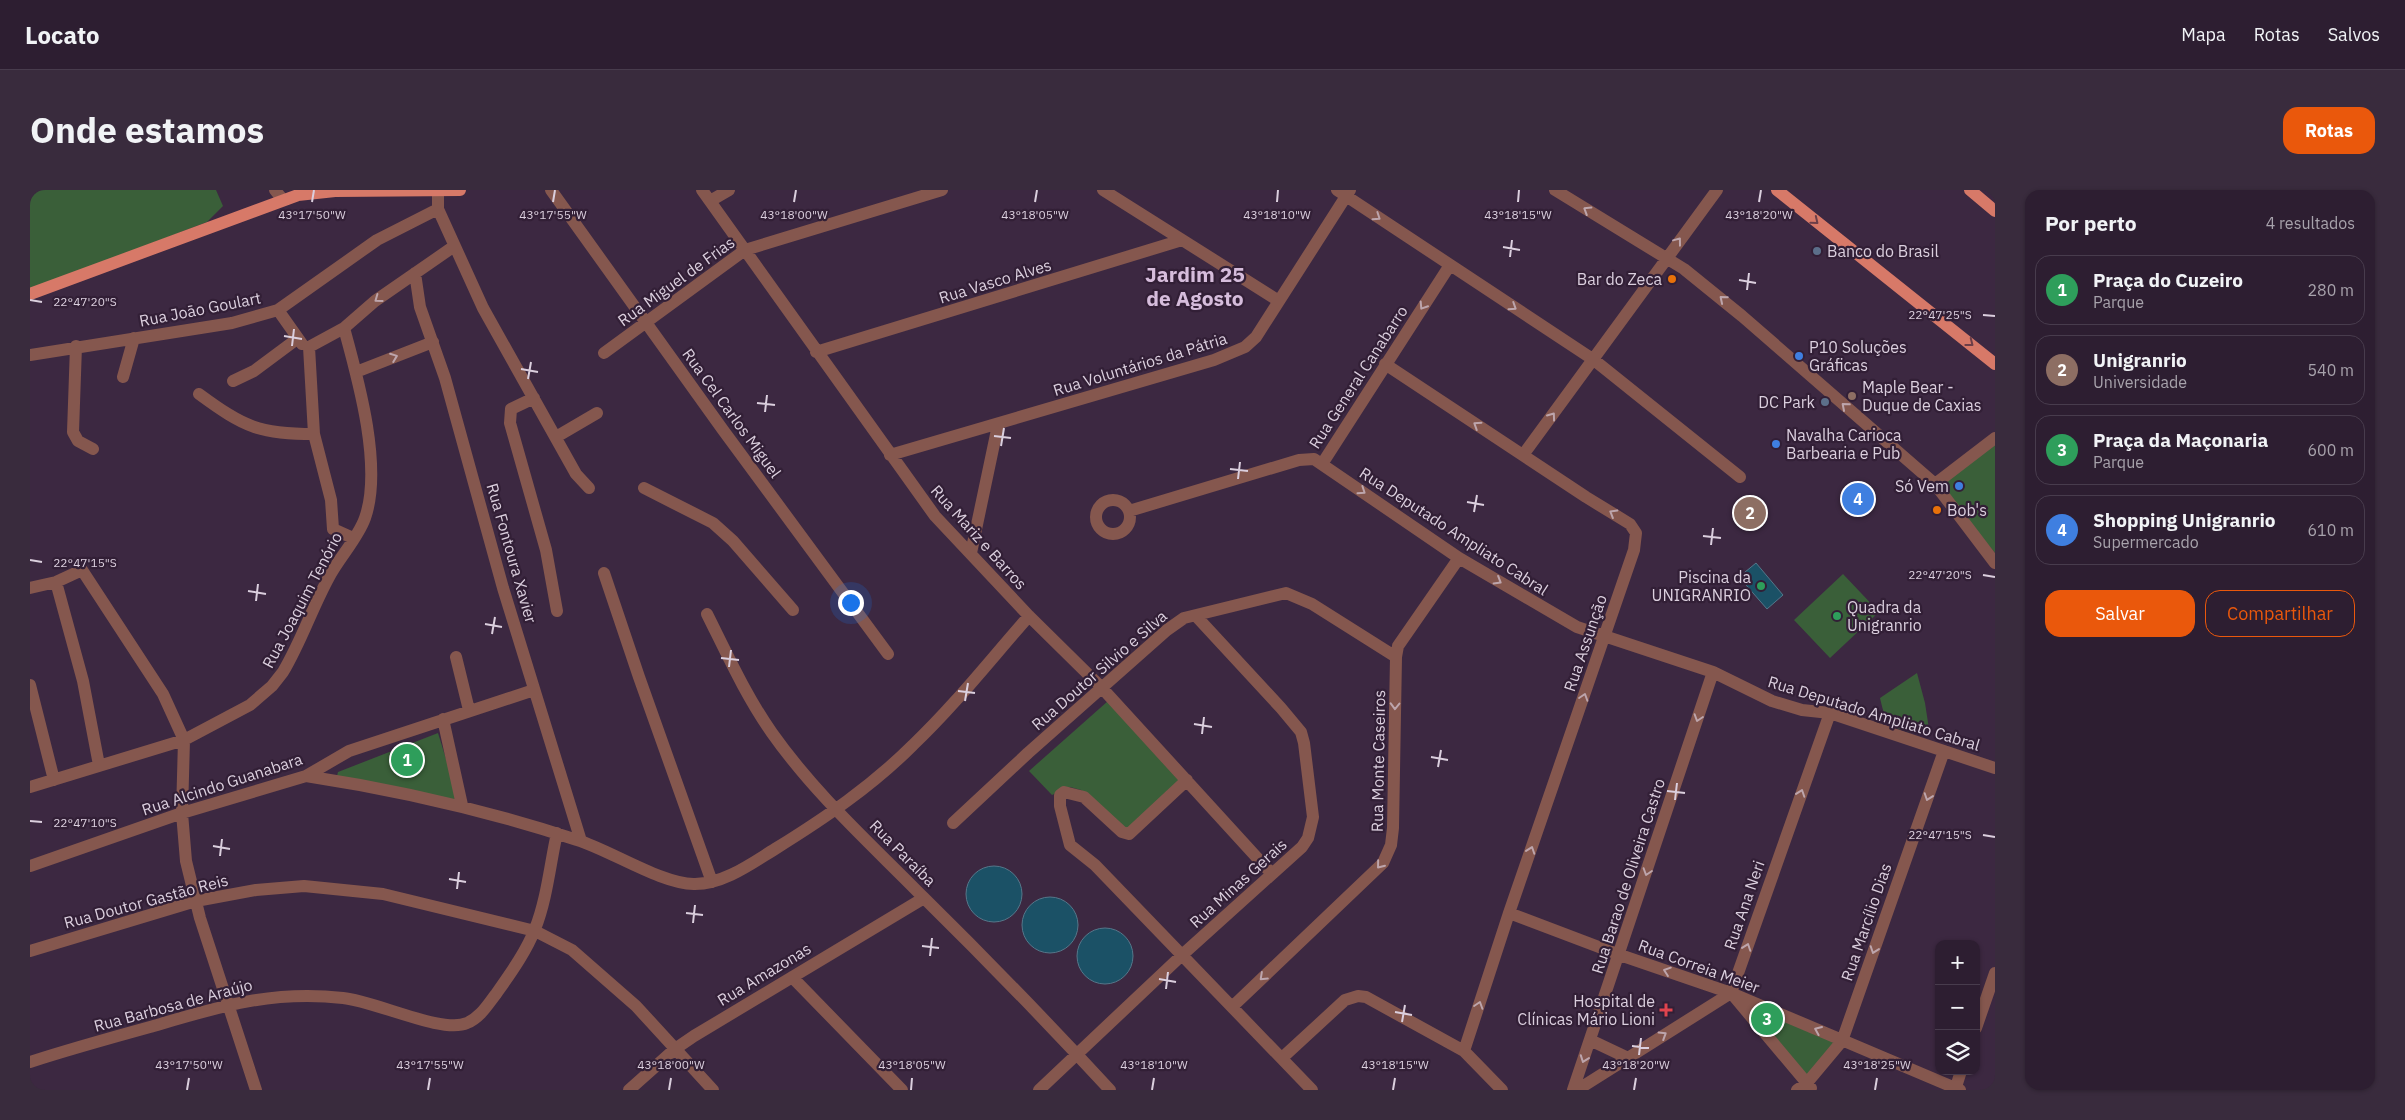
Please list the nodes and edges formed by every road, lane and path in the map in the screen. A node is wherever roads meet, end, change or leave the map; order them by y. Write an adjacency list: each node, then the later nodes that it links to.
1 (460, 190): 12 (main road)
2 (551, 190): 27 (street, Rua Cel Carlos Miguel)
3 (702, 190): 15 (street, Rua Mariz e Barros)
4 (729, 190): 15 (street)
5 (942, 190): 20 (street, Rua Miguel de Frias)
6 (1103, 190): 18 (street)
7 (1555, 190): 21 (street, one-way to 7)
8 (1717, 190): 21 (street, one-way to 8)
9 (1777, 190): 39 (main road, one-way to 39)
10 (1970, 190): 17 (main road)
11 (335, 191): 12 (main road); 14 (main road)
12 (438, 192): 16 (street)
13 (1344, 192): 22 (street, one-way to 22); 25 (street, Rua Voluntários da Pátria)
14 (279, 195): 24 (main road)
15 (710, 201): 20 (street, Rua Mariz e Barros)
16 (438, 209): 19 (street); 26 (street, Rua Joāo Goulart)
17 (1995, 211)
18 (1182, 240): 25 (street); 34 (street, Rua Vasco Alves)
19 (453, 247): 23 (street); 44 (street)
20 (746, 250): 27 (street, Rua Miguel de Frias); 34 (street, Rua Mariz e Barros)
21 (1666, 258): 37 (street); 55 (street, one-way to 21)
22 (1450, 265): 37 (street, one-way to 37); 38 (street, Rua General Canabarro, one-way to 38)
23 (415, 273): 28 (street, one-way to 28); 31 (street, Rua Fontoura Xavier)
24 (30, 294)
25 (1280, 301): 46 (street, Rua Voluntários da Pátria)
26 (278, 310): 29 (street, Rua Joāo Goulart); 30 (street)
27 (646, 322): 35 (street, Rua Miguel de Frias); 72 (street, Rua Cel Carlos Miguel)
28 (344, 328): 33 (street); 40 (street, Rua Joaquim Tenório)
29 (134, 338): 32 (street, Rua Joāo Goulart); 41 (street)
30 (297, 339): 33 (street); 42 (street)
31 (433, 342): 40 (street, one-way to 31); 78 (street, Rua Fontoura Xavier)
32 (76, 346): 36 (street, Rua Joāo Goulart); 50 (street)
33 (309, 347): 47 (street)
34 (816, 352): 51 (street, Rua Mariz e Barros)
35 (604, 353)
36 (30, 355)
37 (1594, 360): 52 (street, one-way to 37); 54 (street)
38 (1385, 364): 52 (street, Rua Assunção, one-way to 38); 53 (street, Rua General Canabarro)
39 (1995, 364)
40 (356, 372): 59 (street, Rua Joaquim Tenório)
41 (123, 378)
42 (233, 381)
43 (199, 394): 47 (street)
44 (534, 398): 48 (street); 67 (street)
45 (597, 413): 48 (street)
46 (998, 425): 51 (street, Rua Voluntários da Pátria); 60 (street)
47 (314, 434): 59 (street)
48 (556, 437): 56 (street)
49 (1995, 438): 55 (street)
50 (92, 449)
51 (890, 455): 60 (street, Rua Mariz e Barros)
52 (1523, 455): 71 (street, Rua Assunção, one-way to 52)
53 (1322, 464): 58 (street, Rua General Canabarro); 61 (street, Rua Deputado Ampliato Cabral, one-way to 61)
54 (1740, 478)
55 (1935, 484): 62 (street)
56 (589, 488)
57 (644, 488): 66 (street)
58 (1129, 511)
59 (353, 538): 82 (street, Rua Joaquim Tenório)
60 (971, 552): 69 (street, Rua Mariz e Barros)
61 (1459, 558): 71 (street, Rua Deputado Ampliato Cabral, one-way to 71); 74 (street, Rua Monte Caseiros)
62 (1995, 563)
63 (604, 573): 98 (street)
64 (56, 582): 65 (street); 82 (street); 84 (street)
65 (30, 588)
66 (792, 610)
67 (557, 611)
68 (707, 614): 91 (street, Rua Paraíba)
69 (1029, 616): 77 (street, Rua Mariz e Barros); 91 (street)
70 (1196, 616): 74 (street, Rua Doutor Silvio e Silva); 77 (street, Rua Doutor Silvio e Silva); 97 (street, Rua Minas Gerais)
71 (1604, 636): 75 (street, Rua Deputado Ampliato Cabral); 101 (street, Rua Assunção, one-way to 71)
72 (888, 654)
73 (456, 657): 79 (street)
74 (1396, 657): 110 (street, Rua Monte Caseiros, one-way to 110)
75 (1713, 672): 80 (street, Rua Deputado Ampliato Cabral); 104 (street, Rua Barao de Oliveira Castro, one-way to 104)
76 (30, 685): 87 (street)
77 (1102, 688): 88 (street, Rua Mariz e Barros); 93 (street, Rua Doutor Silvio e Silva)
78 (534, 690): 79 (street, Rua Alcindo Guanabara); 95 (street, Rua Fontoura Xavier)
79 (469, 710): 81 (street, Rua Alcindo Guanabara)
80 (1830, 713): 83 (street, Rua Deputado Ampliato Cabral); 108 (street, Rua Ana Neri, one-way to 80)
81 (443, 719): 86 (street, Rua Alcindo Guanabara); 90 (street)
82 (184, 740): 84 (street, Rua Joaquim Tenório); 92 (street)
83 (1944, 751): 85 (street, Rua Deputado Ampliato Cabral); 113 (street, Rua Marcílio Dias, one-way to 113)
84 (99, 765): 87 (street, Rua Joaquim Tenório)
85 (1995, 768)
86 (306, 776): 90 (street); 92 (street, Rua Alcindo Guanabara)
87 (54, 780): 89 (street, Rua Joaquim Tenório)
88 (1187, 780): 97 (street, Rua Mariz e Barros); 105 (street)
89 (30, 787)
90 (462, 805): 94 (street)
91 (836, 810): 98 (street); 99 (street, Rua Paraíba)
92 (182, 813): 96 (street, Rua Alcindo Guanabara); 100 (street)
93 (953, 823)
94 (557, 833): 95 (street); 102 (street, Rua Barbosa de Araújo)
95 (580, 841): 98 (street)
96 (30, 866)
97 (1271, 873): 105 (street, Rua Minas Gerais)
98 (712, 882)
99 (924, 898): 107 (street, Rua Amazonas); 116 (street, Rua Paraíba)
100 (196, 902): 102 (street, Rua Doutor Gastão Reis); 103 (street, Rua Doutor Gastão Reis); 109 (street)
101 (1509, 913): 104 (street, Rua Correia Meier); 115 (street, Rua Assunção, one-way to 101)
102 (535, 931): 109 (street, Rua Barbosa de Araújo); 114 (street, Rua Doutor Gastão Reis)
103 (30, 951)
104 (1620, 955): 108 (street, Rua Correia Meier, one-way to 104); 112 (street, Rua Barao de Oliveira Castro)
105 (1181, 956): 110 (street); 116 (street, Rua Minas Gerais)
106 (1995, 972): 111 (street)
107 (792, 977): 114 (street, Rua Amazonas); 126 (street)
108 (1731, 992): 113 (street, Rua Correia Meier, one-way to 108); 118 (street, one-way to 108); 121 (street)
109 (228, 1004): 119 (street, Rua Barbosa de Araújo); 123 (street)
110 (1232, 1007): 117 (street)
111 (1980, 1016)
112 (1590, 1040): 118 (street); 131 (street, Rua Barao de Oliveira Castro, one-way to 131)
113 (1842, 1040): 121 (street, Rua Marcílio Dias); 122 (street, Rua Correia Meier)
114 (675, 1049): 124 (street, Rua Amazonas); 125 (street, Rua Doutor Gastão Reis)
115 (1464, 1051): 117 (street); 130 (street)
116 (1077, 1055): 127 (street, Rua Minas Gerais); 128 (street, Rua Paraíba)
117 (1282, 1058): 129 (street)
118 (1628, 1058): 132 (street)
119 (30, 1062)
120 (1960, 1075): 122 (street)
121 (1805, 1088)
122 (1957, 1089)
123 (256, 1090)
124 (629, 1090)
125 (713, 1090)
126 (902, 1090)
127 (1039, 1090)
128 (1110, 1090)
129 (1312, 1090)
130 (1502, 1090)
131 (1573, 1090)
132 (1577, 1090)

